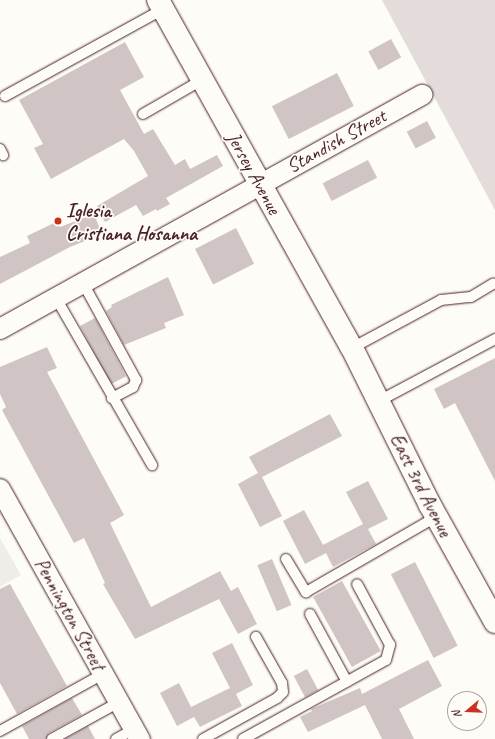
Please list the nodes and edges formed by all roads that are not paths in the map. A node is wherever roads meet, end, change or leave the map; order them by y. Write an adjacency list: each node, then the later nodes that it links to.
1 (161, 4): 2 (street, Jersey Avenue); 4 (lane)
2 (202, 80): 5 (lane); 6 (street, Jersey Avenue)
3 (422, 95): 6 (street, Standish Street)
4 (5, 96)
5 (142, 114)
6 (260, 183): 7 (street, Standish Street); 12 (street, Jersey Avenue)
7 (83, 282): 9 (street, Standish Street); 13 (lane)
8 (493, 284): 12 (lane)
9 (56, 298): 10 (street, Standish Street); 13 (lane)
10 (0, 329)
11 (495, 339): 14 (lane)
12 (351, 347): 14 (street, East 3rd Avenue)
13 (112, 398): 15 (lane)
14 (379, 400): 17 (street, East 3rd Avenue)
15 (152, 465)
16 (0, 489): 23 (street, Pennington Street)
17 (436, 517): 18 (lane); 21 (street, East 3rd Avenue)
18 (286, 559)
19 (358, 584): 24 (lane)
20 (310, 614): 24 (lane)
21 (495, 622)
22 (256, 637): 30 (lane)
23 (103, 674): 25 (street, Pennington Street); 26 (lane)
24 (347, 682): 31 (lane)
25 (119, 702): 27 (street, Pennington Street); 28 (lane)
26 (0, 731)
27 (137, 734): 29 (lane)
28 (52, 739)
29 (116, 739)
30 (203, 739)
31 (243, 739)

